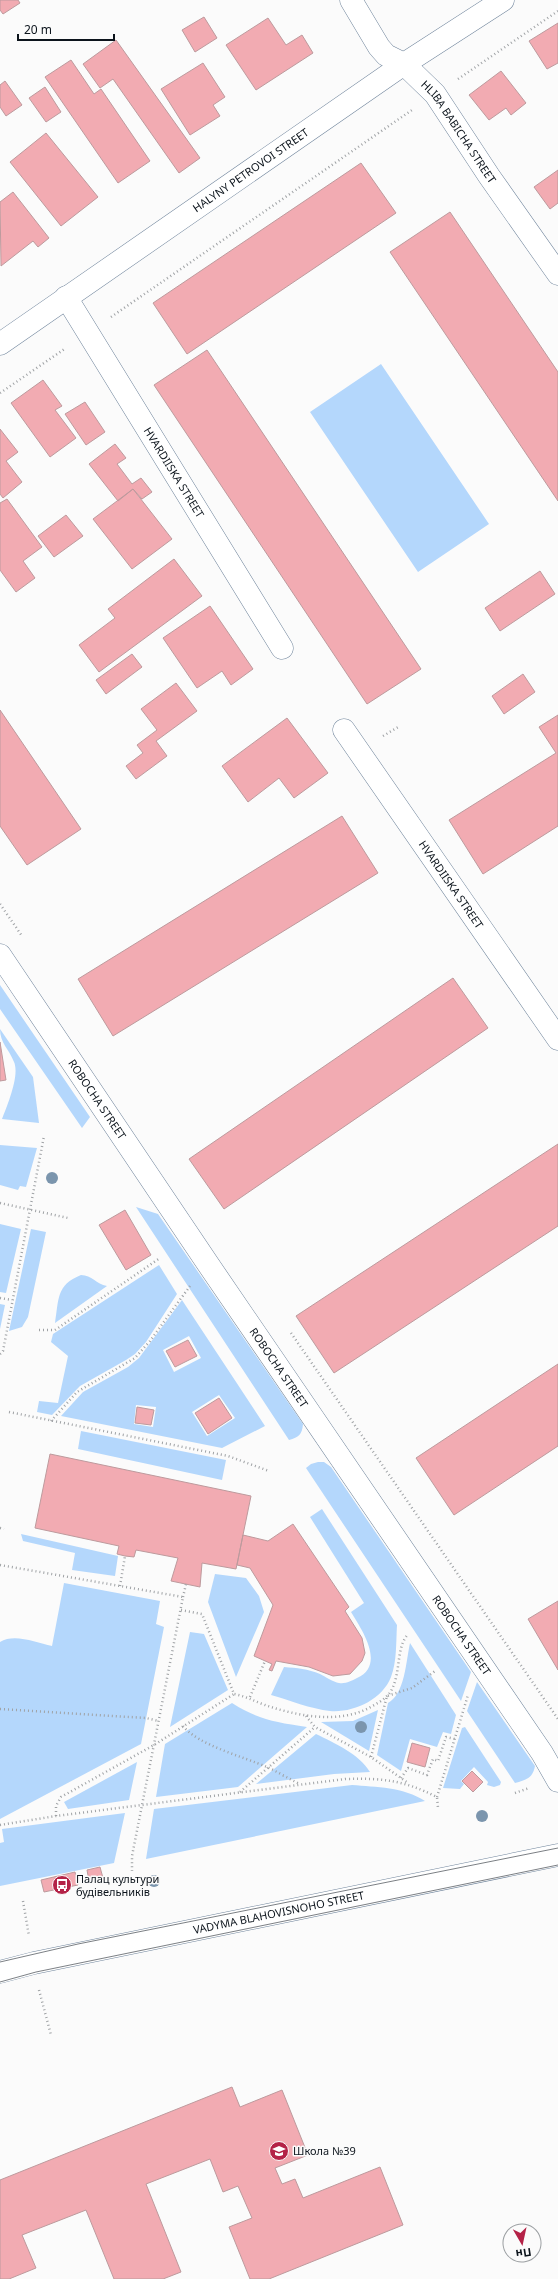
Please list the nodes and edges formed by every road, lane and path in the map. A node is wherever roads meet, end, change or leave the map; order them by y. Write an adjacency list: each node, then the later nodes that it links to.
1 (351, 0): 4 (street, HLIBA BABICHA STREET)
2 (503, 0): 4 (street, HALYNY PETROVOI STREET)
3 (558, 11): 5 (path)
4 (404, 64): 5 (street, HLIBA BABICHA STREET); 7 (street, HALYNY PETROVOI STREET)
5 (435, 94): 6 (street, HLIBA BABICHA STREET); 8 (path)
6 (558, 274)
7 (66, 297): 8 (street, HVARDIISKA STREET); 9 (street, HALYNY PETROVOI STREET)
8 (89, 333): 10 (path); 11 (street, HVARDIISKA STREET)
9 (0, 344)
10 (0, 393)
11 (282, 648)
12 (344, 730): 16 (street, HVARDIISKA STREET)
13 (0, 904): 14 (path)
14 (23, 937)
15 (0, 955): 42 (street, ROBOCHA STREET)
16 (558, 1039)
17 (44, 1136): 19 (path)
18 (0, 1203): 19 (path)
19 (30, 1209): 20 (path); 24 (path)
20 (68, 1218)
21 (160, 1258): 26 (path)
22 (183, 1293): 29 (path)
23 (0, 1298): 24 (path)
24 (12, 1300): 27 (path)
25 (288, 1327): 40 (path)
26 (39, 1330)
27 (0, 1354)
28 (9, 1412): 29 (path)
29 (51, 1421): 30 (path)
30 (269, 1471)
31 (0, 1528): 32 (path)
32 (4, 1528)
33 (125, 1556): 36 (path)
34 (0, 1565): 36 (path)
35 (186, 1584): 37 (path)
36 (120, 1586): 37 (path)
37 (184, 1597): 38 (path)
38 (181, 1610): 44 (path); 50 (path)
39 (408, 1634): 45 (path)
40 (505, 1642): 42 (path); 49 (path)
41 (265, 1661): 46 (path)
42 (482, 1665): 53 (path); 58 (street, ROBOCHA STREET)
43 (435, 1671): 45 (path)
44 (234, 1694): 46 (path); 51 (path)
45 (387, 1696): 48 (path); 55 (path)
46 (250, 1698): 48 (path)
47 (0, 1709): 50 (path)
48 (306, 1716): 52 (path)
49 (558, 1719)
50 (159, 1721): 54 (path)
51 (183, 1726): 54 (path); 56 (path)
52 (315, 1727): 55 (path); 56 (path)
53 (455, 1739): 57 (path); 62 (path)
54 (154, 1744): 63 (path); 65 (path)
55 (371, 1757): 57 (path)
56 (266, 1767): 59 (path); 61 (path)
57 (401, 1778): 60 (path)
58 (558, 1781)
59 (301, 1784): 60 (path); 61 (path)
60 (410, 1784): 62 (path)
61 (240, 1792): 63 (path)
62 (437, 1797): 64 (path)
63 (142, 1805): 65 (path); 68 (path)
64 (438, 1808)
65 (56, 1816): 66 (path)
66 (0, 1825)
67 (558, 1855): 69 (street, VADYMA BLAHOVISNOHO STREET)
68 (132, 1871)
69 (0, 1972)

